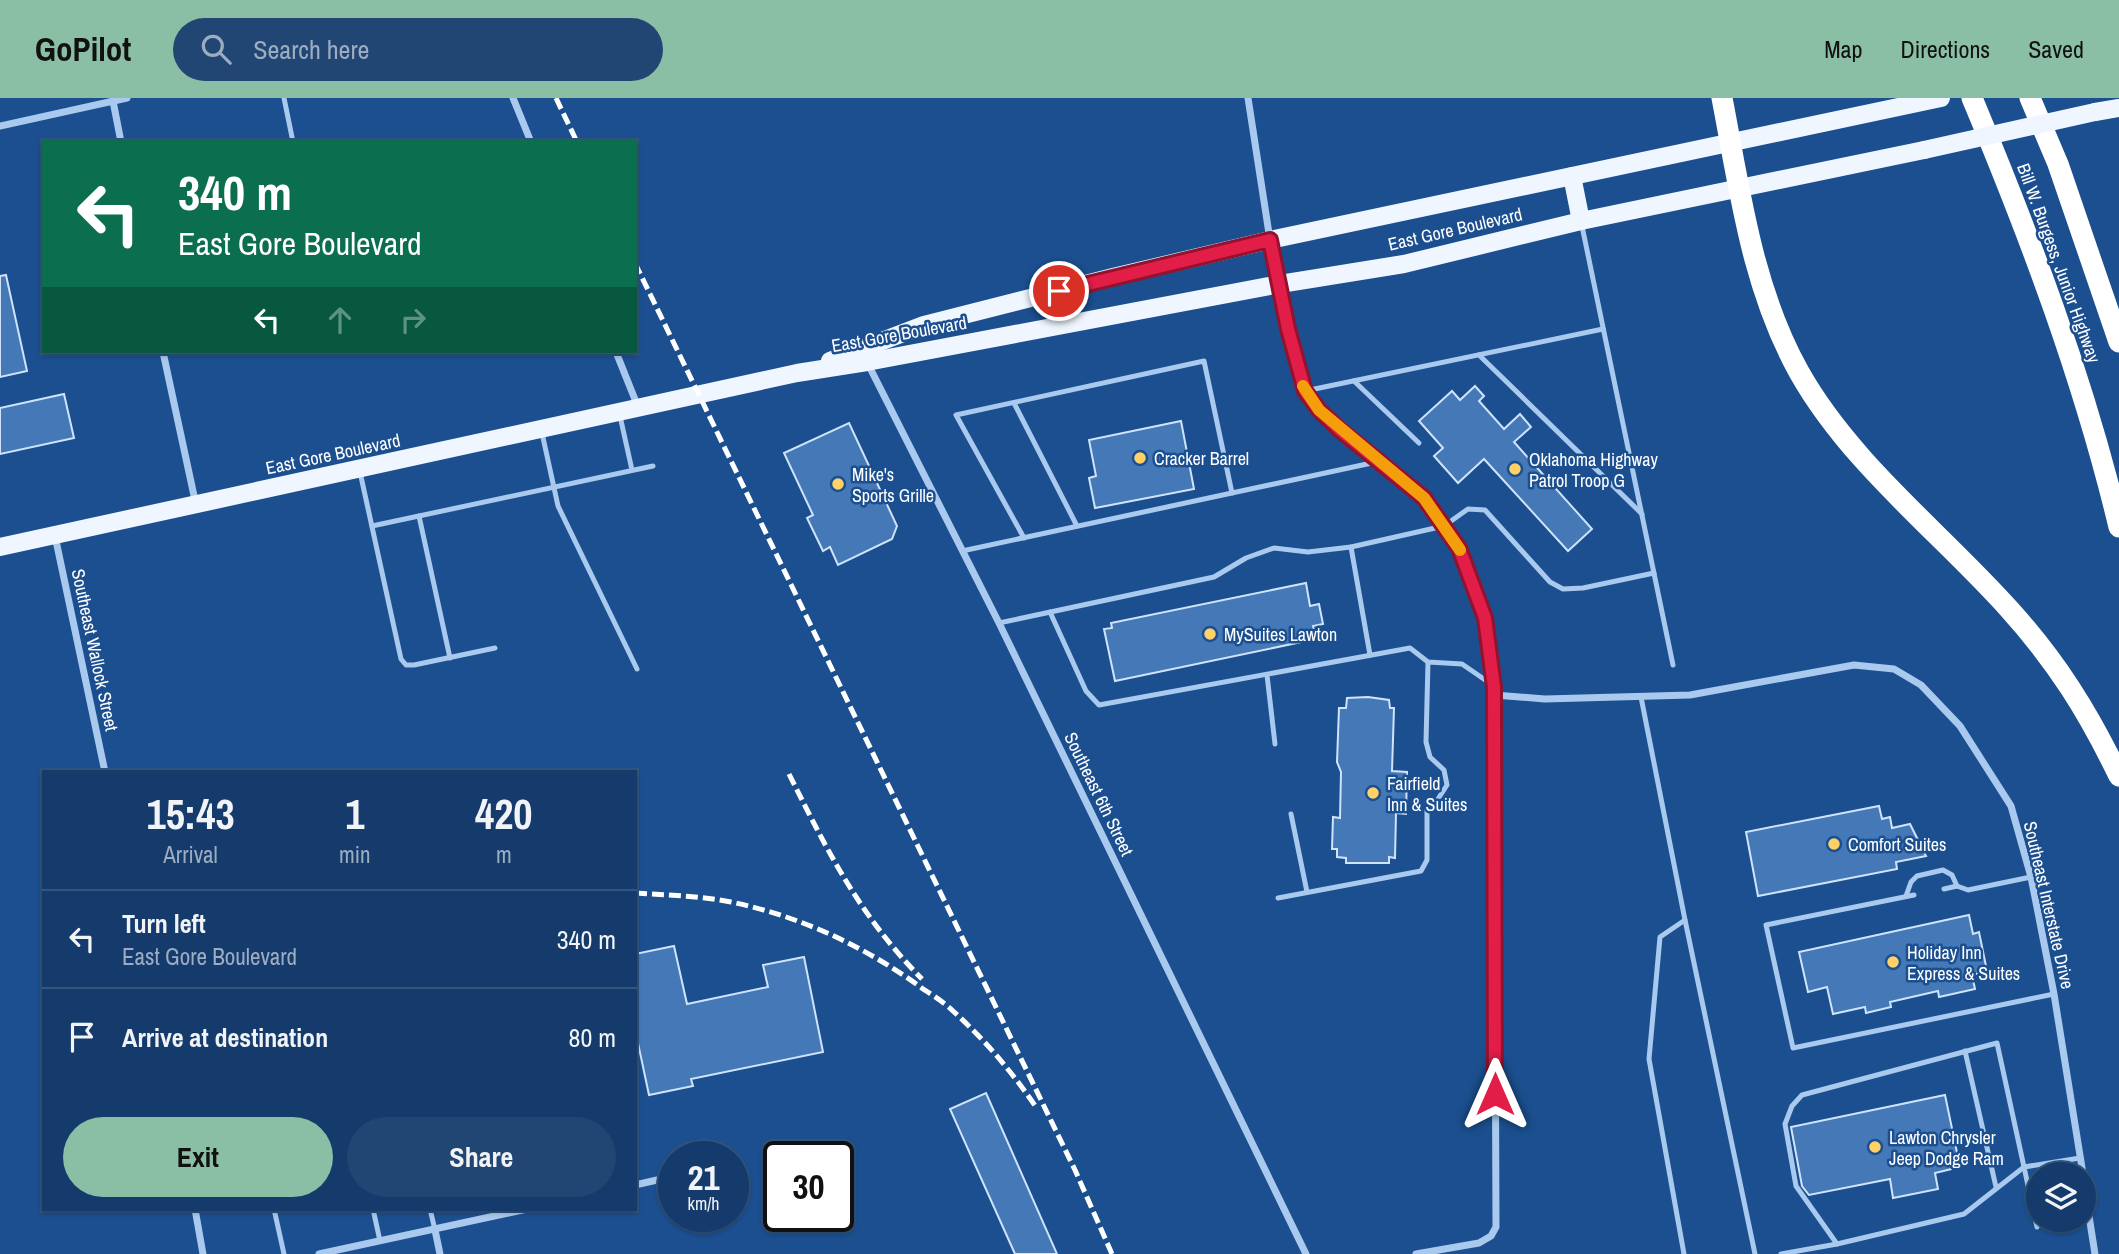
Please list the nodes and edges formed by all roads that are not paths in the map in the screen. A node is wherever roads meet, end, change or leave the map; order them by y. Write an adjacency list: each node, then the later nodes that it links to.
1 (127, 98): 9 (street)
2 (284, 98): 13 (lane)
3 (513, 98): 14 (street)
4 (1248, 98): 19 (street)
5 (1722, 98): 15 (highway)
6 (1941, 98): 15 (main road, East Gore Boulevard)
7 (1972, 98): 46 (highway, Bill W. Burgess, Junior Highway)
8 (2030, 98): 22 (highway, Bill W. Burgess, Junior Highway)
9 (113, 101): 11 (street); 12 (street)
10 (2119, 108): 17 (main road, East Gore Boulevard, bridge)
11 (0, 125)
12 (121, 140)
13 (293, 140)
14 (530, 140)
15 (1731, 143): 16 (main road, East Gore Boulevard); 17 (highway)
16 (1572, 176): 18 (main road); 19 (main road, East Gore Boulevard)
17 (1740, 187): 18 (main road, East Gore Boulevard); 66 (highway)
18 (1581, 221): 20 (main road, East Gore Boulevard); 21 (lane)
19 (1270, 240): 20 (street); 26 (main road, East Gore Boulevard)
20 (1280, 284): 26 (main road, East Gore Boulevard); 28 (street)
21 (1603, 329): 25 (lane); 41 (lane)
22 (2119, 342)
23 (163, 354): 40 (street)
24 (617, 354): 30 (street)
25 (1479, 355): 27 (lane); 41 (lane)
26 (863, 356): 30 (main road, East Gore Boulevard); 51 (street, Southeast 6th Street)
27 (1354, 381): 28 (lane); 33 (lane)
28 (1305, 391): 34 (street)
29 (1014, 403): 39 (lane); 44 (lane); 48 (lane)
30 (639, 408): 31 (main road, East Gore Boulevard)
31 (619, 413): 32 (main road, East Gore Boulevard); 37 (lane)
32 (541, 430): 36 (main road, East Gore Boulevard); 38 (lane)
33 (1419, 443)
34 (1381, 461): 39 (lane); 45 (street)
35 (653, 466): 37 (lane)
36 (360, 469): 40 (main road, East Gore Boulevard); 43 (lane)
37 (632, 470): 38 (lane)
38 (553, 487): 42 (lane); 60 (lane)
39 (1232, 493): 44 (lane)
40 (196, 505): 47 (main road, East Gore Boulevard)
41 (1642, 514): 52 (lane)
42 (419, 516): 43 (lane); 57 (lane)
43 (372, 526): 57 (lane)
44 (1077, 526): 48 (lane)
45 (1444, 526): 50 (lane); 52 (lane); 62 (street)
46 (2119, 527)
47 (55, 535): 49 (main road, East Gore Boulevard); 65 (street, Southeast Wallock Street)
48 (1024, 538): 51 (lane)
49 (0, 547)
50 (1351, 547): 53 (lane); 56 (lane)
51 (962, 551): 54 (street, Southeast 6th Street)
52 (1654, 573): 59 (lane)
53 (1050, 612): 54 (lane); 61 (lane)
54 (999, 622): 98 (street, Southeast 6th Street)
55 (495, 648): 57 (lane)
56 (1370, 655): 58 (lane); 61 (lane)
57 (450, 657)
58 (1428, 662): 62 (lane); 71 (lane)
59 (1673, 665)
60 (638, 670)
61 (1267, 676): 64 (lane)
62 (1494, 691): 63 (street, Southeast Interstate Drive); 99 (street)
63 (1641, 696): 68 (street, Southeast Interstate Drive); 75 (lane)
64 (1275, 744)
65 (104, 770)
66 (2119, 776)
67 (1291, 814): 71 (lane)
68 (2031, 877): 69 (lane); 76 (street, Southeast Interstate Drive)
69 (1957, 886): 70 (lane); 73 (lane)
70 (1944, 889)
71 (1307, 892): 74 (lane)
72 (1914, 895): 73 (lane)
73 (1906, 896): 76 (lane)
74 (1278, 898)
75 (1685, 920): 100 (lane); 101 (lane)
76 (2054, 994): 78 (street, Southeast Interstate Drive)
77 (1965, 1051): 80 (lane); 84 (lane); 93 (lane)
78 (2080, 1158): 79 (street, Southeast Interstate Drive); 80 (lane)
79 (2081, 1162)
80 (2024, 1167): 81 (lane); 84 (lane)
81 (2026, 1176)
82 (657, 1180): 83 (street)
83 (637, 1185)
84 (1996, 1187): 93 (lane)
85 (195, 1211): 94 (street)
86 (274, 1211): 95 (lane)
87 (373, 1211): 92 (lane)
88 (430, 1211): 90 (lane)
89 (518, 1211): 90 (street)
90 (435, 1230): 92 (street); 97 (street)
91 (2092, 1232): 103 (street)
92 (380, 1241): 96 (street)
93 (1837, 1244): 102 (lane)
94 (202, 1254)
95 (284, 1254)
96 (319, 1254)
97 (440, 1254)
98 (1306, 1254)
99 (1416, 1254)
100 (1684, 1254)
101 (1755, 1254)
102 (1781, 1254)
103 (2095, 1254)

